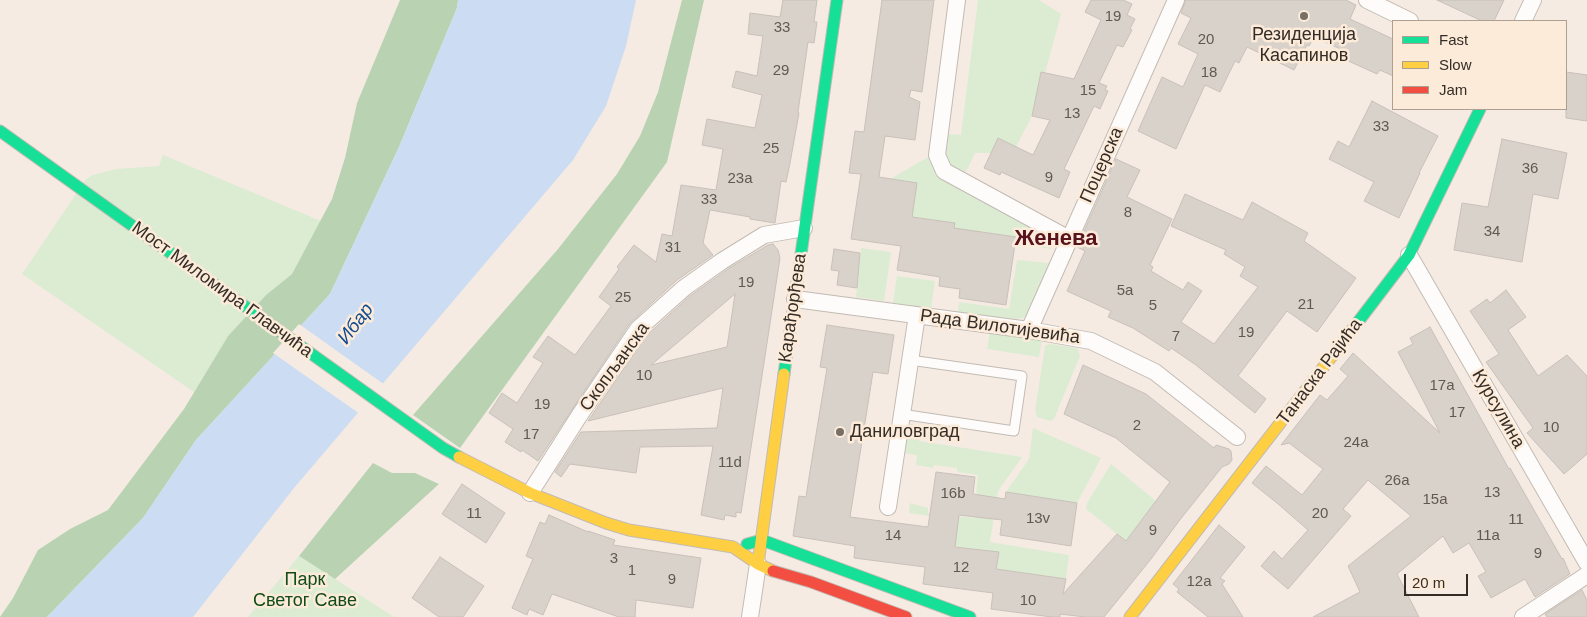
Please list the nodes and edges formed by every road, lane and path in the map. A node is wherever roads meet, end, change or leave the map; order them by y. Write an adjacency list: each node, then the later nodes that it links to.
1 (837, 0): 10 (street, Карађорђева)
2 (957, 0): 11 (street)
3 (1176, 0): 11 (street, Поцерска)
4 (1367, 0): 6 (street)
5 (1533, 0): 7 (street)
6 (1408, 20)
7 (1523, 20)
8 (1480, 110): 12 (street, Танаска Рајића)
9 (0, 131): 19 (street, Мост Миломира Главчића)
10 (804, 228): 13 (street, Карађорђева); 19 (street, Скопљанска)
11 (1069, 239): 15 (street, Поцерска)
12 (1409, 255): 23 (street, Курсулина); 29 (street, Танаска Рајића)
13 (795, 299): 14 (street, Рада Вилотијевића); 21 (street, Карађорђева)
14 (917, 315): 15 (street, Рада Вилотијевића); 16 (street)
15 (1029, 330): 18 (street, Рада Вилотијевића)
16 (910, 360): 17 (street); 17 (lane)
17 (901, 414): 20 (street)
18 (1237, 437)
19 (530, 493): 22 (street)
20 (888, 507)
21 (762, 540): 22 (street); 24 (street, Карађорђева); 28 (street)
22 (733, 547): 24 (street)
23 (1587, 563)
24 (758, 564): 26 (street, Карађорђева); 27 (street)
25 (1587, 576): 30 (street)
26 (750, 617)
27 (906, 617)
28 (970, 617)
29 (1130, 617)
30 (1523, 617)

